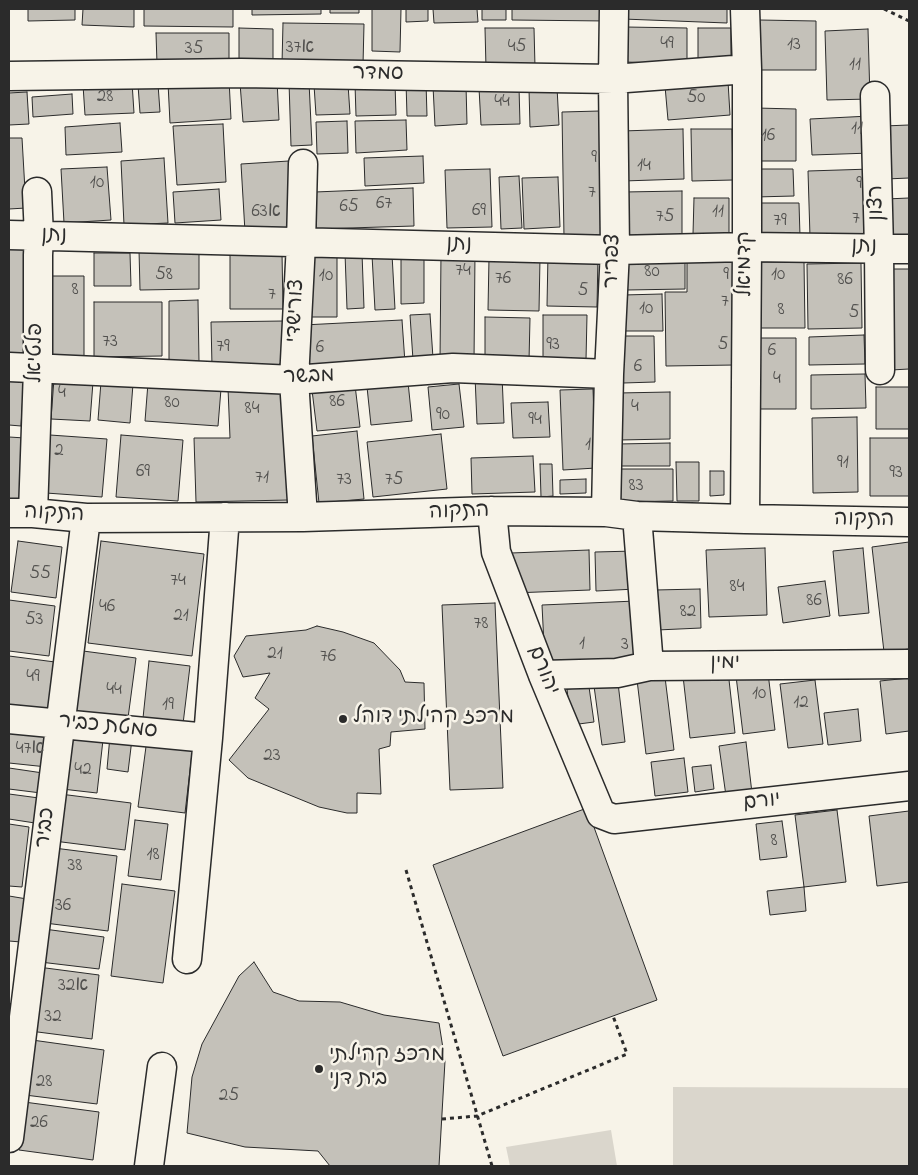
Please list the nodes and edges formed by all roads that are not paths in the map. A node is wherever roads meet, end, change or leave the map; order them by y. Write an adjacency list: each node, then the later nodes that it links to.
1 (614, 9): 5 (street, צפריר)
2 (745, 9): 3 (street, קדמיאל)
3 (747, 69): 5 (street, סמדר); 12 (street, קדמיאל)
4 (9, 76): 5 (street, סמדר)
5 (613, 78): 15 (street, צפריר)
6 (875, 96): 13 (street, רצון)
7 (303, 164): 11 (street, צורישדי)
8 (37, 192): 10 (street, פלטיאל)
9 (9, 235): 10 (street, נתן)
10 (39, 236): 11 (street, נתן); 17 (street, פלטיאל)
11 (301, 243): 15 (street, נתן); 20 (street, צורישדי)
12 (747, 246): 13 (street, נתן); 15 (street, נתן); 28 (street, קדמיאל)
13 (879, 248): 14 (street, נתן); 18 (street, רצון)
14 (909, 249)
15 (615, 250): 19 (street, צפריר)
16 (9, 367): 17 (street, מבשר)
17 (38, 369): 20 (street, מבשר); 23 (street, פלטיאל)
18 (880, 370)
19 (609, 374): 20 (street, מבשר); 22 (street, צפריר)
20 (294, 380): 27 (street, צורישדי)
21 (492, 512): 22 (street, התקוה); 27 (street, התקוה); 32 (street, יהורם)
22 (606, 512): 24 (street, התקוה)
23 (21, 513): 26 (street, התקוה)
24 (636, 516): 28 (street, התקוה); 31 (street)
25 (225, 517): 26 (street, התקוה); 27 (street, התקוה); 35 (street)
26 (86, 518): 34 (street, כביר)
27 (303, 518)
28 (745, 519): 29 (street, התקוה)
29 (909, 522)
30 (909, 664): 31 (street, ימין)
31 (649, 666): 32 (street, ימין)
32 (543, 676): 37 (street, יהורם)
33 (9, 718): 34 (street, סמטת כביר)
34 (60, 723): 35 (street, סמטת כביר); 40 (street, כביר)
35 (208, 738): 38 (street)
36 (909, 786): 37 (street, יורם)
37 (614, 819)
38 (187, 959)
39 (162, 1066): 41 (street)
40 (9, 1138)
41 (149, 1166)

